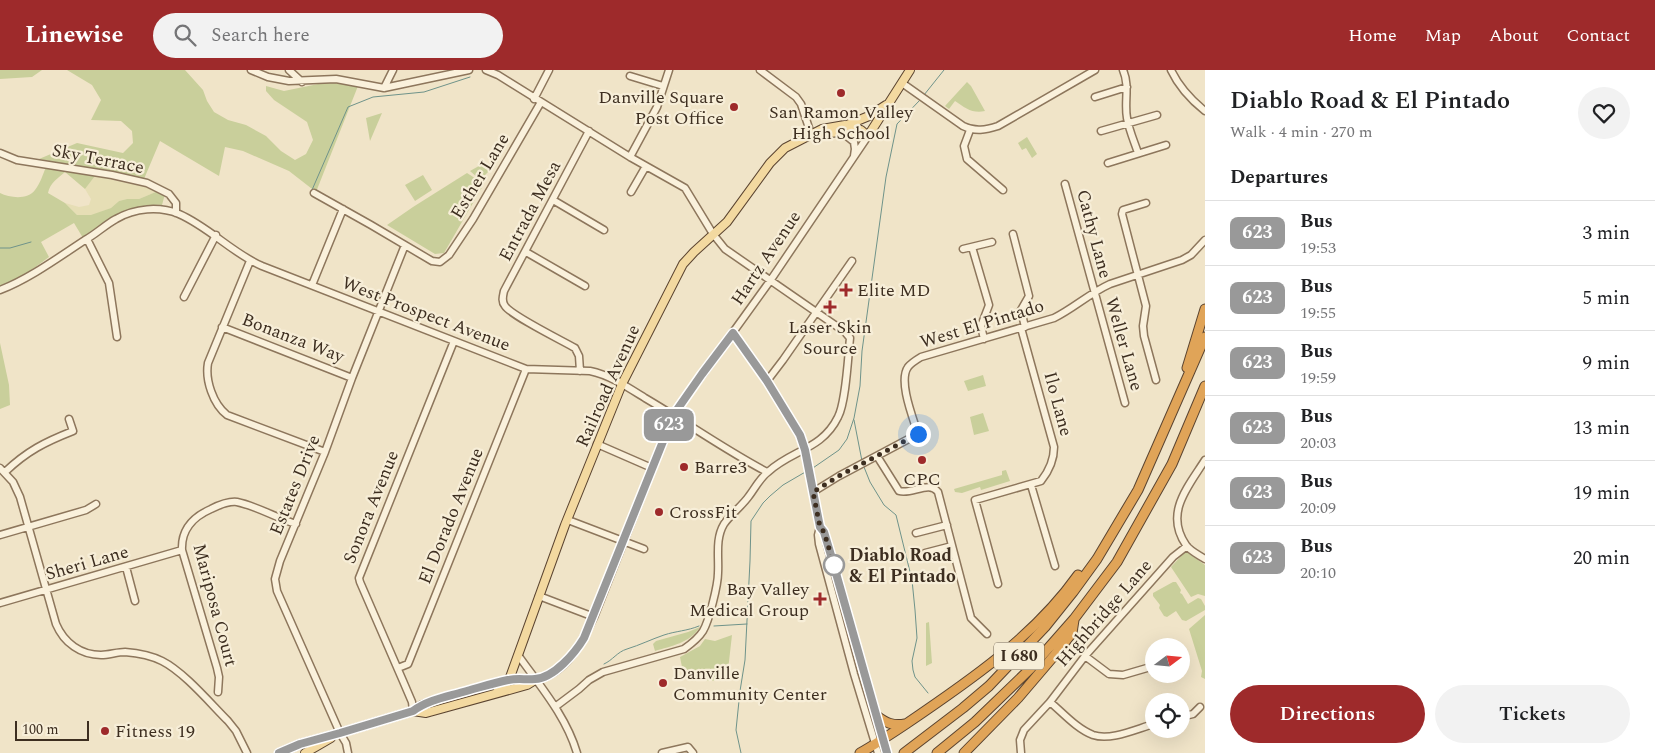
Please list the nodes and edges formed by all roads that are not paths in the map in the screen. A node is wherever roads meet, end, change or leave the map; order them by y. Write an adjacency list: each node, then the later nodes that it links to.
1 (251, 70): 14 (street)
2 (289, 70): 14 (street)
3 (393, 70): 18 (street)
4 (469, 70): 18 (street)
5 (486, 70): 20 (street)
6 (549, 70): 20 (street)
7 (669, 70): 16 (street)
8 (760, 70): 30 (street)
9 (910, 70): 15 (main road)
10 (1095, 70): 27 (street)
11 (1123, 70): 17 (street)
12 (1171, 70): 23 (street)
13 (630, 76): 16 (street)
14 (302, 82): 18 (street)
15 (902, 83): 21 (main road); 27 (street)
16 (663, 86): 35 (street)
17 (1127, 86): 19 (street); 25 (street)
18 (384, 88)
19 (1095, 97)
20 (534, 99): 22 (street)
21 (891, 101): 26 (main road, Railroad Avenue); 31 (main road)
22 (541, 102): 28 (street); 54 (street, Esther Lane)
23 (1205, 110)
24 (1157, 115): 25 (street)
25 (1128, 123): 29 (street); 34 (street)
26 (843, 128): 30 (main road, Railroad Avenue); 31 (main road); 36 (street)
27 (970, 130): 40 (street)
28 (589, 131): 35 (street); 43 (street, Entrada Mesa)
29 (1101, 131)
30 (811, 134): 48 (main road, Railroad Avenue)
31 (868, 136): 36 (street, Hartz Avenue)
32 (1166, 145): 34 (street)
33 (0, 153): 46 (street, Sky Terrace)
34 (1138, 153): 37 (street)
35 (630, 157): 38 (street)
36 (854, 157): 61 (street, Hartz Avenue)
37 (1108, 163)
38 (646, 166): 41 (street); 48 (street)
39 (1065, 184): 65 (street, Cathy Lane)
40 (1003, 190)
41 (632, 192)
42 (314, 193): 45 (street)
43 (553, 200): 47 (street); 57 (street, Entrada Mesa)
44 (1146, 203): 60 (street)
45 (343, 209): 54 (street); 62 (street)
46 (176, 213): 50 (street, West Prospect Avenue); 51 (street, West Prospect Avenue)
47 (604, 230)
48 (713, 234): 61 (street); 82 (main road, Railroad Avenue)
49 (1013, 234): 71 (street, Ilo Lane)
50 (216, 235): 58 (street, West Prospect Avenue); 66 (street)
51 (87, 239): 64 (street, West Prospect Avenue); 73 (street)
52 (1205, 240): 60 (street, West El Pintado)
53 (992, 242): 55 (street)
54 (406, 246): 68 (street, Estates Drive)
55 (972, 247): 56 (street); 75 (street)
56 (963, 249)
57 (526, 252): 63 (street); 78 (street, Entrada Mesa)
58 (250, 261): 62 (street, West Prospect Avenue); 70 (street)
59 (852, 261): 69 (street)
60 (1138, 275): 65 (street, West El Pintado); 80 (street)
61 (770, 281): 69 (street); 72 (street, Hartz Avenue)
62 (312, 285): 68 (street, West Prospect Avenue)
63 (585, 286)
64 (0, 290)
65 (1094, 292): 71 (street, West El Pintado); 85 (street, Weller Lane)
66 (184, 297)
67 (1205, 308): 83 (highway)
68 (379, 311): 76 (street, West Prospect Avenue); 79 (street, Estates Drive)
69 (816, 313): 81 (street); 89 (street)
70 (222, 327): 79 (street, Bonanza Way); 90 (street)
71 (1023, 327): 75 (street, West El Pintado); 96 (street, Ilo Lane)
72 (733, 333): 81 (street); 86 (street, Hartz Avenue)
73 (117, 337)
74 (1205, 337): 83 (highway, I 680)
75 (984, 339): 91 (street, West El Pintado)
76 (454, 341): 77 (street, West Prospect Avenue); 126 (street, Sonora Avenue)
77 (526, 369): 78 (street, West Prospect Avenue); 126 (street, El Dorado Avenue)
78 (580, 370): 82 (street, West Prospect Avenue)
79 (352, 378): 90 (street, Estates Drive)
80 (1156, 380)
81 (767, 381): 89 (street)
82 (622, 384): 86 (street, West Prospect Avenue); 88 (main road, Railroad Avenue)
83 (1184, 387): 106 (highway, I 680)
84 (1204, 388): 122 (highway, I 680)
85 (1125, 403)
86 (674, 414): 93 (street, Hartz Avenue); 95 (street, West Prospect Avenue)
87 (69, 419): 94 (street)
88 (597, 444): 93 (street); 99 (main road, Railroad Avenue)
89 (805, 450): 95 (street); 97 (street)
90 (325, 452): 100 (street, Estates Drive)
91 (875, 457): 97 (street, West El Pintado); 101 (street)
92 (1205, 460): 109 (street)
93 (652, 468): 107 (street, Hartz Avenue)
94 (2, 470): 102 (street)
95 (767, 472): 133 (street)
96 (1031, 485): 114 (street); 116 (street, Ilo Lane)
97 (813, 492): 103 (street)
98 (96, 504): 102 (street)
99 (568, 520): 107 (street); 118 (main road, Railroad Avenue)
100 (296, 524): 111 (street, Mariposa Court); 140 (street, Estates Drive)
101 (947, 524): 104 (street); 108 (street)
102 (29, 527): 105 (street); 117 (street)
103 (820, 527): 137 (street); 142 (street)
104 (916, 533)
105 (0, 534)
106 (1109, 538): 138 (highway); 143 (highway, I 680)
107 (624, 541): 110 (street); 121 (street, Hartz Avenue)
108 (952, 546): 112 (street); 123 (street)
109 (1187, 546): 113 (street); 125 (street, Highbridge Lane)
110 (644, 548)
111 (182, 550): 115 (street, Sheri Lane); 130 (street, Mariposa Court)
112 (925, 554)
113 (1205, 559)
114 (1055, 566)
115 (126, 567): 117 (street, Sheri Lane); 119 (street)
116 (998, 584)
117 (47, 590): 120 (street, Sheri Lane); 144 (street)
118 (539, 596): 121 (street); 124 (main road, Railroad Avenue)
119 (135, 601)
120 (0, 603)
121 (594, 616): 129 (street, Hartz Avenue)
122 (1074, 619): 153 (highway, I 680); 154 (highway)
123 (987, 634)
124 (518, 655): 128 (main road, Railroad Avenue); 129 (street)
125 (1085, 656): 127 (street); 132 (street, Highbridge Lane)
126 (398, 668): 135 (street, Sonora Avenue)
127 (1145, 669)
128 (509, 680): 129 (street); 131 (main road, Railroad Avenue); 135 (main road)
129 (535, 680): 131 (main road); 133 (street)
130 (218, 692)
131 (497, 692): 135 (main road)
132 (1050, 702): 139 (street); 155 (street, Highbridge Lane)
133 (555, 707): 148 (street)
134 (1200, 707): 136 (street)
135 (413, 711): 140 (main road)
136 (1190, 715)
137 (877, 716): 138 (highway); 141 (street)
138 (905, 724): 141 (highway)
139 (1145, 726)
140 (340, 733): 145 (main road); 146 (main road); 147 (street, Estates Drive)
141 (884, 740): 142 (highway); 152 (street)
142 (877, 749): 151 (highway)
143 (905, 752)
144 (247, 753)
145 (278, 753)
146 (305, 753)
147 (348, 753)
148 (576, 753)
149 (662, 753): 150 (street)
150 (693, 753)
151 (860, 753)
152 (888, 753)
153 (937, 753)
154 (964, 753)
155 (1021, 753)

